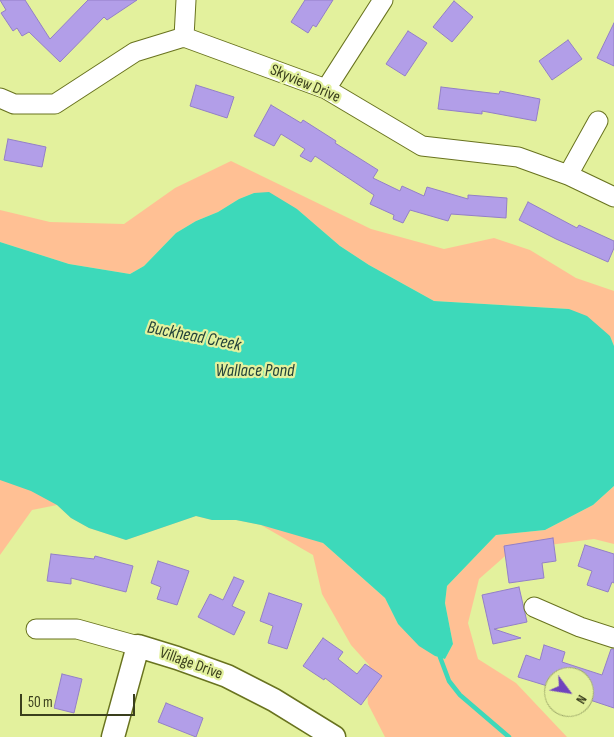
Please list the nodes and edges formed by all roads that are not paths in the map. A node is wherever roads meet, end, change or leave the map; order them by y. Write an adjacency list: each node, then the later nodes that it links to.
1 (186, 0): 3 (street)
2 (383, 0): 4 (street)
3 (184, 37): 4 (street, Skyview Drive); 5 (street)
4 (326, 89): 7 (street, Skyview Drive)
5 (0, 98)
6 (598, 121): 7 (street)
7 (568, 175): 8 (street, Skyview Drive)
8 (614, 196)
9 (534, 607): 11 (street)
10 (36, 629): 12 (street, Village Drive)
11 (614, 638)
12 (138, 646): 13 (street); 14 (street, Village Drive)
13 (113, 737)
14 (334, 737)

